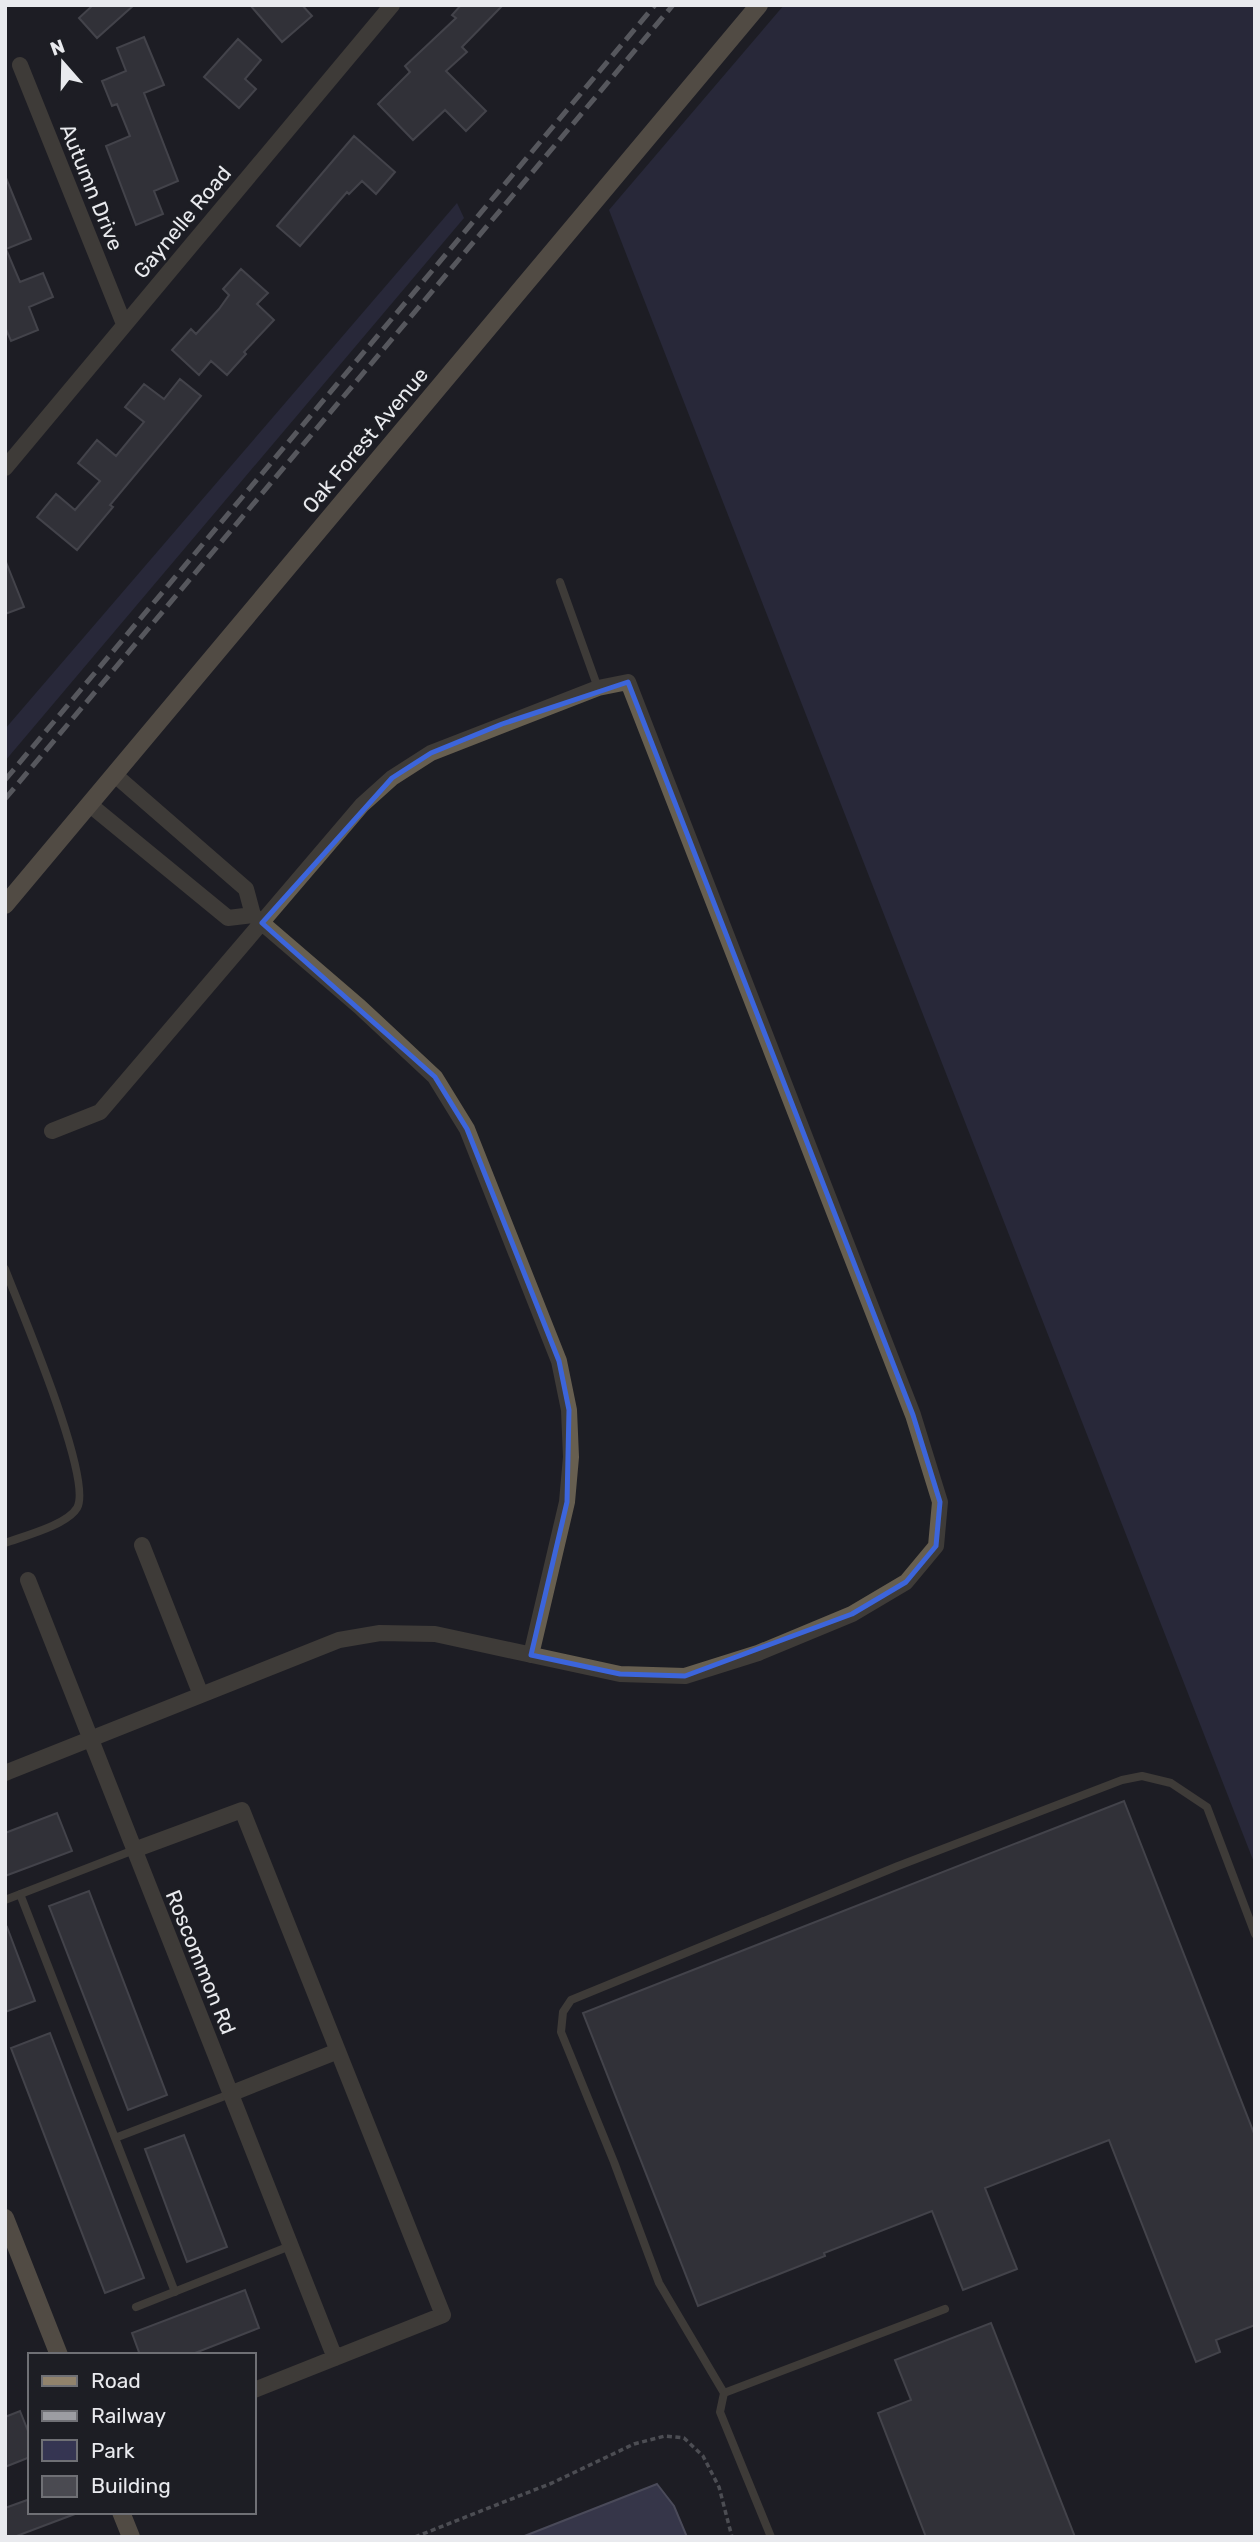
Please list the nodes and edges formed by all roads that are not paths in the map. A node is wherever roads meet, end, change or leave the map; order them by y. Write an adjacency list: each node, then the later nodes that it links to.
1 (392, 5): 4 (street, Gaynelle Road)
2 (759, 5): 8 (street, Oak Forest Avenue)
3 (20, 65): 4 (street, Autumn Drive)
4 (124, 324): 5 (street, Gaynelle Road)
5 (5, 467)
6 (560, 582): 7 (lane)
7 (598, 688): 11 (street); 17 (street)
8 (114, 775): 9 (street, Oak Forest Avenue); 11 (street)
9 (89, 804): 10 (street, Oak Forest Avenue); 11 (street)
10 (5, 905)
11 (258, 919): 12 (street); 17 (street)
12 (52, 1131)
13 (5, 1269): 14 (lane)
14 (5, 1543)
15 (142, 1545): 18 (street)
16 (28, 1580): 19 (street, Roscommon Rd)
17 (531, 1655): 18 (street)
18 (201, 1695): 19 (street)
19 (90, 1739): 20 (street); 21 (street, Roscommon Rd)
20 (5, 1773)
21 (134, 1850): 22 (lane); 25 (street); 26 (street, Roscommon Rd)
22 (20, 1895): 23 (lane); 27 (lane)
23 (5, 1900)
24 (1255, 1934): 36 (lane)
25 (338, 2051): 26 (street); 34 (street)
26 (230, 2094): 27 (lane); 29 (street, Roscommon Rd)
27 (115, 2138): 30 (lane)
28 (5, 2218): 33 (street)
29 (290, 2246): 30 (lane); 34 (street, Roscommon Rd)
30 (175, 2292): 31 (lane)
31 (136, 2307)
32 (945, 2309): 36 (lane)
33 (58, 2353)
34 (335, 2358): 35 (street)
35 (256, 2389)
36 (724, 2393): 39 (lane)
37 (122, 2514): 38 (street)
38 (131, 2537)
39 (771, 2537)

